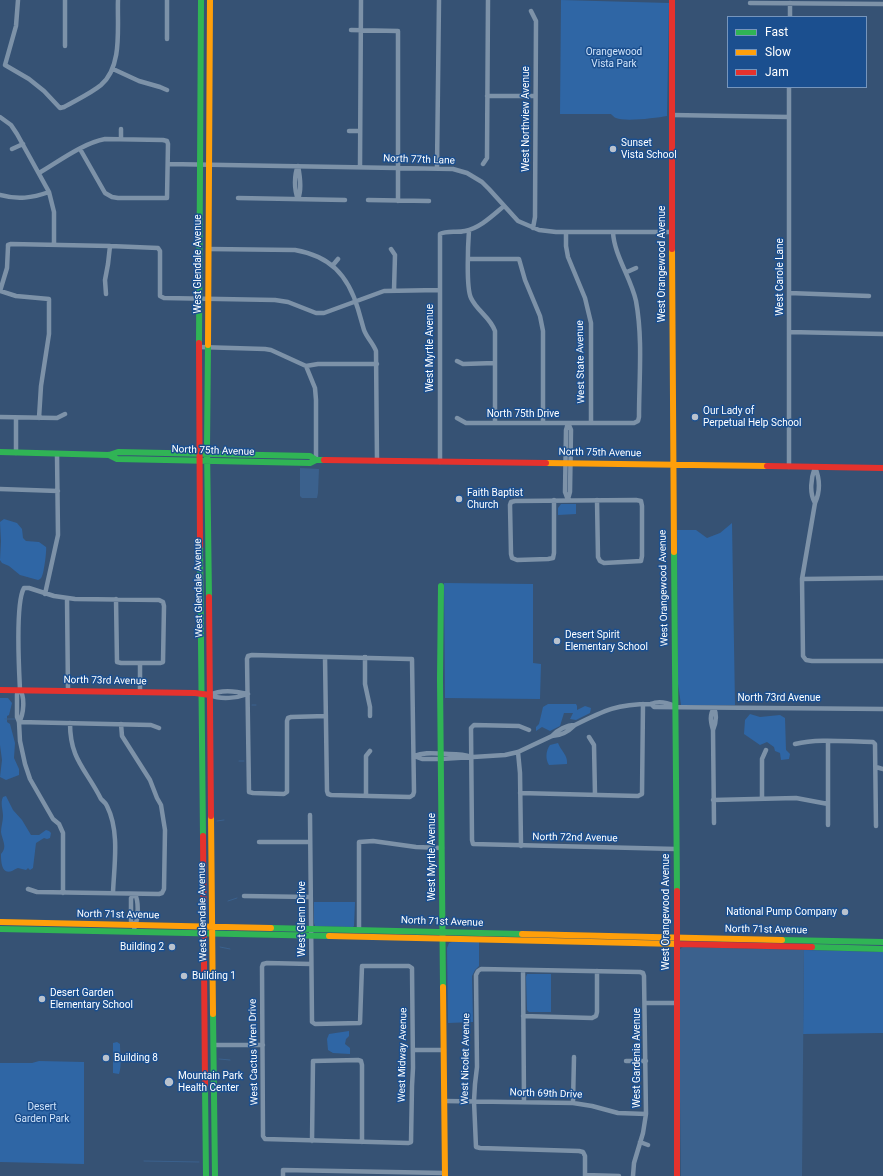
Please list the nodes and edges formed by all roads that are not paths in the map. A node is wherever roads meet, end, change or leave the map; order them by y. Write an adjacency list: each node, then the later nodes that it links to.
1 (18, 0): 20 (street)
2 (65, 0): 19 (street)
3 (118, 0): 20 (street)
4 (167, 0): 18 (street)
5 (201, 0): 36 (main road, West Glendale Avenue)
6 (210, 0): 37 (main road, West Glendale Avenue)
7 (361, 0): 17 (street)
8 (439, 0): 42 (street)
9 (488, 0): 23 (street)
10 (672, 0): 25 (main road, West Orangewood Avenue)
11 (750, 3): 12 (street)
12 (790, 3): 13 (street); 15 (street)
13 (883, 4)
14 (531, 11): 24 (street, West Northview Avenue)
15 (790, 16)
16 (351, 30): 17 (street)
17 (361, 30): 30 (street); 41 (street)
18 (167, 39)
19 (65, 46)
20 (113, 69): 22 (street)
21 (789, 88): 27 (street, West Carole Lane)
22 (167, 90)
23 (487, 96): 24 (street); 38 (street)
24 (535, 96): 55 (street, West Northview Avenue)
25 (672, 116): 27 (street); 59 (main road, West Orangewood Avenue)
26 (0, 117): 32 (street)
27 (789, 117): 72 (street, West Carole Lane)
28 (121, 128): 31 (street)
29 (349, 131): 30 (street)
30 (360, 131): 40 (street)
31 (120, 139): 34 (street); 35 (street)
32 (23, 144): 33 (street); 43 (street)
33 (12, 149)
34 (80, 149): 43 (street); 45 (street)
35 (168, 164): 36 (street, North 77th Lane); 45 (street)
36 (200, 164): 37 (street, North 77th Lane); 75 (main road, West Glendale Avenue)
37 (209, 164): 39 (street, North 77th Lane); 62 (main road, West Glendale Avenue)
38 (484, 164)
39 (298, 166): 40 (street, North 77th Lane); 49 (street)
40 (360, 167): 41 (street, North 77th Lane)
41 (398, 168): 42 (street, North 77th Lane); 52 (street)
42 (437, 168): 54 (street, North 77th Lane)
43 (39, 173): 44 (street)
44 (49, 192): 46 (street); 60 (street)
45 (105, 192): 47 (street)
46 (0, 195)
47 (101, 197)
48 (238, 198): 49 (street)
49 (298, 199): 50 (street)
50 (345, 200)
51 (368, 200): 52 (street)
52 (398, 201): 53 (street)
53 (429, 201)
54 (504, 206): 55 (street, North 77th Lane); 56 (street)
55 (533, 228): 57 (street, North 77th Lane)
56 (469, 230): 65 (street); 70 (street, West Myrtle Avenue)
57 (566, 232): 58 (street, North 77th Lane); 94 (street, West State Avenue)
58 (613, 232): 59 (street, North 77th Lane); 68 (street)
59 (672, 232): 107 (main road, West Orangewood Avenue)
60 (54, 244): 61 (street); 71 (street)
61 (110, 246): 73 (street); 75 (street)
62 (208, 249): 66 (street); 76 (main road, West Glendale Avenue)
63 (391, 249): 69 (street)
64 (338, 259): 66 (street)
65 (469, 259): 83 (street); 92 (street)
66 (333, 265): 77 (street)
67 (636, 268): 68 (street)
68 (627, 272): 94 (street, North 75th Drive)
69 (394, 290): 70 (street); 77 (street)
70 (439, 290): 105 (street, West Myrtle Avenue)
71 (0, 291): 89 (street)
72 (789, 293): 74 (street); 78 (street, West Carole Lane)
73 (106, 294)
74 (869, 296)
75 (199, 298): 76 (street); 80 (main road, West Glendale Avenue)
76 (208, 298): 77 (street); 81 (main road, West Glendale Avenue)
77 (355, 301): 84 (street)
78 (789, 332): 79 (street); 108 (street, West Carole Lane)
79 (883, 334)
80 (199, 348): 81 (street); 98 (main road, West Glendale Avenue)
81 (208, 348): 85 (street); 99 (main road, West Glendale Avenue)
82 (457, 361): 83 (street)
83 (495, 363): 91 (street)
84 (377, 364): 85 (street); 104 (street)
85 (306, 366): 102 (street)
86 (65, 414): 89 (street)
87 (0, 417): 88 (street)
88 (16, 418): 89 (street); 96 (street)
89 (39, 418)
90 (457, 418): 91 (street, North 75th Drive)
91 (495, 423): 92 (street, North 75th Drive)
92 (543, 423): 93 (street, North 75th Drive)
93 (568, 423): 94 (street, North 75th Drive); 106 (street)
94 (591, 423)
95 (0, 452): 96 (main road, North 75th Avenue)
96 (16, 453): 97 (main road, North 75th Avenue)
97 (57, 454): 100 (main road, North 75th Avenue); 112 (street)
98 (199, 454): 99 (main road, North 75th Avenue); 100 (main road, North 75th Avenue); 101 (main road, West Glendale Avenue)
99 (207, 454): 102 (main road, North 75th Avenue); 103 (main road, West Glendale Avenue)
100 (109, 455): 101 (main road, North 75th Avenue)
101 (199, 460): 103 (main road, North 75th Avenue); 130 (main road, West Glendale Avenue)
102 (316, 460): 103 (main road, North 75th Avenue); 104 (main road, North 75th Avenue)
103 (208, 461): 132 (main road, West Glendale Avenue)
104 (377, 461): 105 (main road, North 75th Avenue)
105 (440, 462): 106 (main road, North 75th Avenue)
106 (568, 463): 107 (main road, North 75th Avenue); 114 (street)
107 (673, 464): 108 (main road, North 75th Avenue); 134 (main road, West Orangewood Avenue)
108 (789, 467): 109 (main road, North 75th Avenue)
109 (815, 467): 110 (main road, North 75th Avenue); 117 (street)
110 (883, 468)
111 (0, 490): 112 (street)
112 (58, 491): 119 (street)
113 (554, 500): 113 (street); 114 (street)
114 (568, 500): 115 (street)
115 (597, 500): 115 (street)
116 (883, 578): 117 (street)
117 (802, 579): 124 (street)
118 (441, 586): 152 (main road, West Myrtle Avenue)
119 (45, 594): 120 (street); 127 (street)
120 (67, 598): 121 (street); 128 (street)
121 (116, 599): 125 (street); 125 (street)
122 (326, 657): 123 (street); 131 (street); 137 (street)
123 (365, 658): 138 (street); 151 (street)
124 (883, 661)
125 (140, 663): 129 (street)
126 (0, 690): 127 (main road, North 73rd Avenue)
127 (20, 690): 128 (main road, North 73rd Avenue); 139 (street)
128 (68, 691): 129 (main road, North 73rd Avenue)
129 (140, 692): 130 (main road, North 73rd Avenue)
130 (202, 693): 132 (main road, North 73rd Avenue); 182 (main road, West Glendale Avenue)
131 (248, 694): 132 (street, North 73rd Avenue); 137 (street)
132 (210, 695): 183 (main road, West Glendale Avenue)
133 (643, 704): 134 (street, North 73rd Avenue); 149 (street, North 73rd Avenue); 160 (street)
134 (675, 706): 135 (street, North 73rd Avenue); 172 (main road, West Orangewood Avenue)
135 (714, 708): 136 (street, North 73rd Avenue); 162 (street)
136 (883, 709)
137 (326, 716): 159 (street)
138 (370, 716)
139 (19, 722): 140 (street); 174 (street)
140 (70, 723): 141 (street); 175 (street)
141 (121, 724): 142 (street); 176 (street)
142 (159, 728)
143 (529, 730): 153 (street)
144 (590, 737): 160 (street)
145 (828, 742): 146 (street); 156 (street); 163 (street)
146 (795, 744)
147 (370, 750): 159 (street)
148 (766, 750): 161 (street)
149 (518, 752): 153 (street, North 73rd Avenue); 158 (street)
150 (426, 753): 151 (street, North 73rd Avenue); 152 (street, North 73rd Avenue); 154 (street)
151 (414, 756): 154 (street, North 73rd Avenue); 159 (street)
152 (441, 756): 153 (street, North 73rd Avenue); 154 (street, North 73rd Avenue); 171 (main road, West Myrtle Avenue)
153 (471, 757): 170 (street, North 72nd Avenue)
154 (426, 759)
155 (883, 765): 156 (street)
156 (876, 767): 157 (street); 167 (street)
157 (883, 769)
158 (520, 793): 160 (street); 170 (street)
159 (366, 795)
160 (595, 795)
161 (762, 799): 162 (street); 163 (street)
162 (713, 800): 165 (street)
163 (828, 804): 166 (street)
164 (310, 815): 169 (street, West Glenn Drive)
165 (714, 823)
166 (828, 825)
167 (876, 826)
168 (259, 842): 169 (street)
169 (310, 842): 178 (street, West Glenn Drive)
170 (521, 846): 172 (street, North 72nd Avenue)
171 (442, 848): 184 (street); 186 (main road, West Myrtle Avenue)
172 (676, 849): 187 (main road, West Orangewood Avenue)
173 (28, 889): 174 (street)
174 (63, 893): 175 (street)
175 (113, 893): 176 (street)
176 (135, 894): 180 (street)
177 (244, 896): 178 (street)
178 (310, 897): 185 (street, West Glenn Drive)
179 (0, 922): 180 (main road, North 71st Avenue)
180 (134, 928): 181 (main road, North 71st Avenue); 182 (main road, North 71st Avenue)
181 (0, 929)
182 (204, 930): 183 (main road, North 71st Avenue); 209 (main road, West Glendale Avenue)
183 (213, 930): 185 (main road, North 71st Avenue); 198 (main road, West Glendale Avenue)
184 (359, 930): 185 (main road, North 71st Avenue); 186 (main road, North 71st Avenue)
185 (311, 932): 186 (main road, North 71st Avenue); 191 (street, West Glenn Drive)
186 (442, 936): 187 (main road, North 71st Avenue); 201 (main road, West Myrtle Avenue)
187 (676, 941): 189 (main road, North 71st Avenue); 195 (main road, West Orangewood Avenue)
188 (883, 942): 189 (main road, North 71st Avenue)
189 (859, 945): 190 (main road, North 71st Avenue)
190 (883, 949)
191 (311, 964): 197 (street, West Glenn Drive); 199 (street, West Cactus Wren Drive)
192 (523, 970): 193 (street); 196 (street); 206 (street, West Nicolet Avenue)
193 (597, 971): 194 (street, West Gardenia Avenue); 196 (street)
194 (645, 1003): 195 (street); 204 (street, West Gardenia Avenue)
195 (676, 1003): 223 (main road, West Orangewood Avenue)
196 (523, 1016): 207 (street)
197 (360, 1023): 200 (street, West Midway Avenue)
198 (214, 1045): 199 (street); 210 (main road, West Glendale Avenue)
199 (263, 1045): 212 (street, West Cactus Wren Drive)
200 (413, 1050): 201 (street); 213 (street, West Midway Avenue)
201 (444, 1050): 205 (main road, West Myrtle Avenue)
202 (574, 1057): 208 (street)
203 (626, 1061): 204 (street)
204 (646, 1061): 211 (street, West Gardenia Avenue)
205 (444, 1101): 206 (street, North 69th Drive); 216 (main road, West Myrtle Avenue)
206 (474, 1102): 207 (street, North 69th Drive); 220 (street, West Nicolet Avenue)
207 (524, 1102): 208 (street, North 69th Drive)
208 (573, 1103): 211 (street, North 69th Drive)
209 (206, 1113): 210 (main road); 217 (main road, West Glendale Avenue)
210 (214, 1113): 218 (main road, West Glendale Avenue)
211 (646, 1114): 214 (street, West Gardenia Avenue)
212 (312, 1141): 213 (street); 213 (street)
213 (362, 1142)
214 (640, 1142): 215 (street); 222 (street, West Gardenia Avenue)
215 (648, 1145)
216 (445, 1174): 219 (street)
217 (206, 1176)
218 (215, 1176)
219 (283, 1176)
220 (585, 1176): 221 (street)
221 (619, 1176)
222 (633, 1176)
223 (677, 1176)

